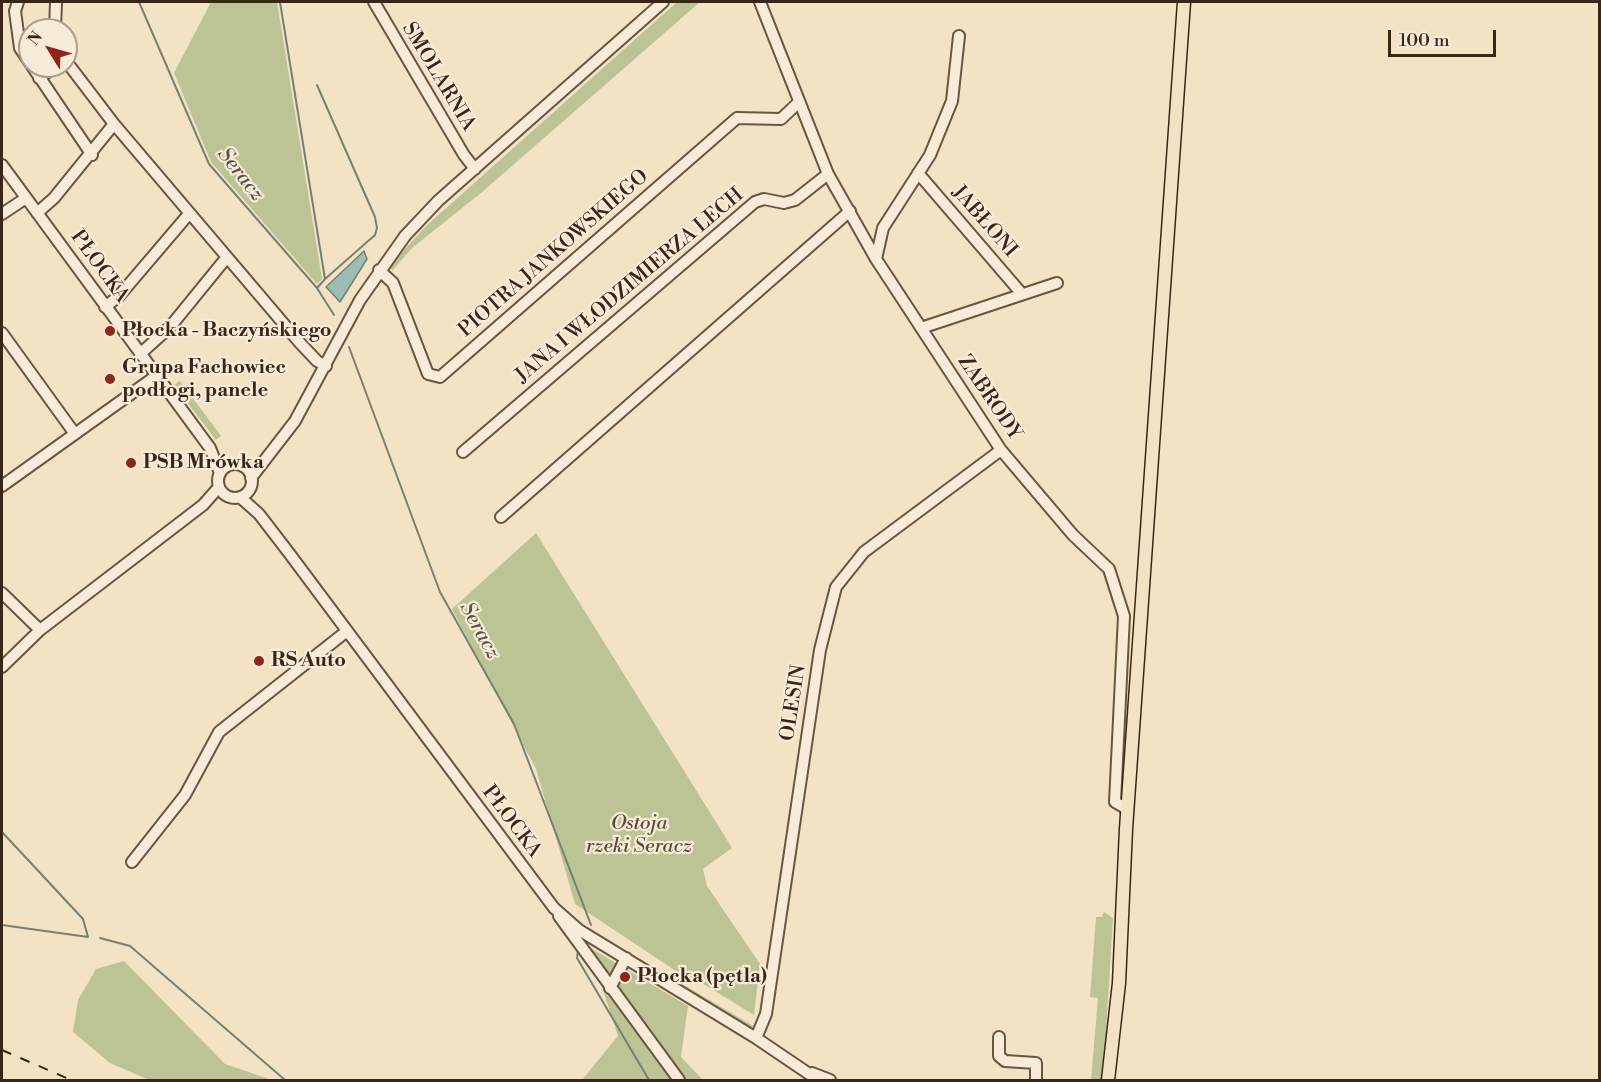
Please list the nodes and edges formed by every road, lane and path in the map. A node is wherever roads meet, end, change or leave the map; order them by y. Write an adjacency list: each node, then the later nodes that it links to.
1 (18, 2): 8 (street)
2 (56, 2): 7 (street)
3 (374, 2): 16 (street, SMOLARNIA)
4 (663, 2): 16 (street)
5 (760, 2): 12 (street, ZABRODY)
6 (1184, 2): 54 (main road)
7 (55, 18)
8 (18, 33)
9 (959, 36): 17 (street)
10 (78, 77): 13 (street)
11 (39, 78): 14 (street)
12 (799, 102): 18 (street, ZABRODY); 26 (street, PIOTRA JANKOWSKIEGO)
13 (114, 124): 14 (street); 23 (street)
14 (92, 154): 21 (street)
15 (2, 165): 19 (street, PŁOCKA)
16 (475, 169): 26 (street)
17 (918, 173): 25 (street); 28 (street, JABŁONI)
18 (828, 174): 20 (street, ZABRODY); 38 (street, JANA I WŁODZIMIERZA LECH)
19 (26, 198): 21 (street, PŁOCKA); 22 (street)
20 (849, 212): 25 (street, ZABRODY); 49 (street)
21 (37, 213): 29 (street, PŁOCKA)
22 (2, 214)
23 (188, 214): 24 (street); 29 (street)
24 (227, 257): 32 (street); 33 (street)
25 (876, 259): 30 (street, ZABRODY)
26 (379, 270): 33 (street)
27 (1056, 283): 28 (street)
28 (1022, 294): 30 (street)
29 (105, 306): 32 (street, PŁOCKA)
30 (921, 328): 37 (street, ZABRODY)
31 (2, 333): 35 (street)
32 (140, 354): 34 (street, PŁOCKA)
33 (326, 366): 39 (street)
34 (156, 376): 35 (street); 36 (street, PŁOCKA)
35 (75, 434): 44 (street)
36 (210, 448): 40 (street, PŁOCKA); 42 (street, PŁOCKA)
37 (1001, 450): 54 (street, ZABRODY); 60 (street, OLESIN)
38 (463, 452)
39 (269, 453): 41 (street); 43 (street)
40 (231, 465): 41 (street); 42 (street)
41 (244, 467): 43 (street)
42 (220, 473): 46 (street)
43 (251, 478): 45 (street)
44 (2, 486)
45 (249, 490): 47 (street); 48 (street, PŁOCKA)
46 (222, 491): 47 (street); 51 (street)
47 (240, 497): 48 (street, PŁOCKA)
48 (259, 514): 52 (street, PŁOCKA)
49 (501, 517)
50 (2, 593): 51 (street)
51 (40, 630): 53 (street)
52 (347, 631): 55 (street); 56 (street, PŁOCKA)
53 (2, 667)
54 (1127, 809): 66 (main road)
55 (132, 862)
56 (554, 908): 57 (street, PŁOCKA); 58 (street)
57 (626, 958): 58 (street); 60 (street, PŁOCKA)
58 (610, 988): 62 (street)
59 (999, 1037): 65 (street)
60 (756, 1038): 61 (street, PŁOCKA)
61 (809, 1072): 63 (street, PŁOCKA); 64 (street, PŁOCKA)
62 (679, 1080)
63 (818, 1080)
64 (830, 1080)
65 (1036, 1080)
66 (1108, 1080)

